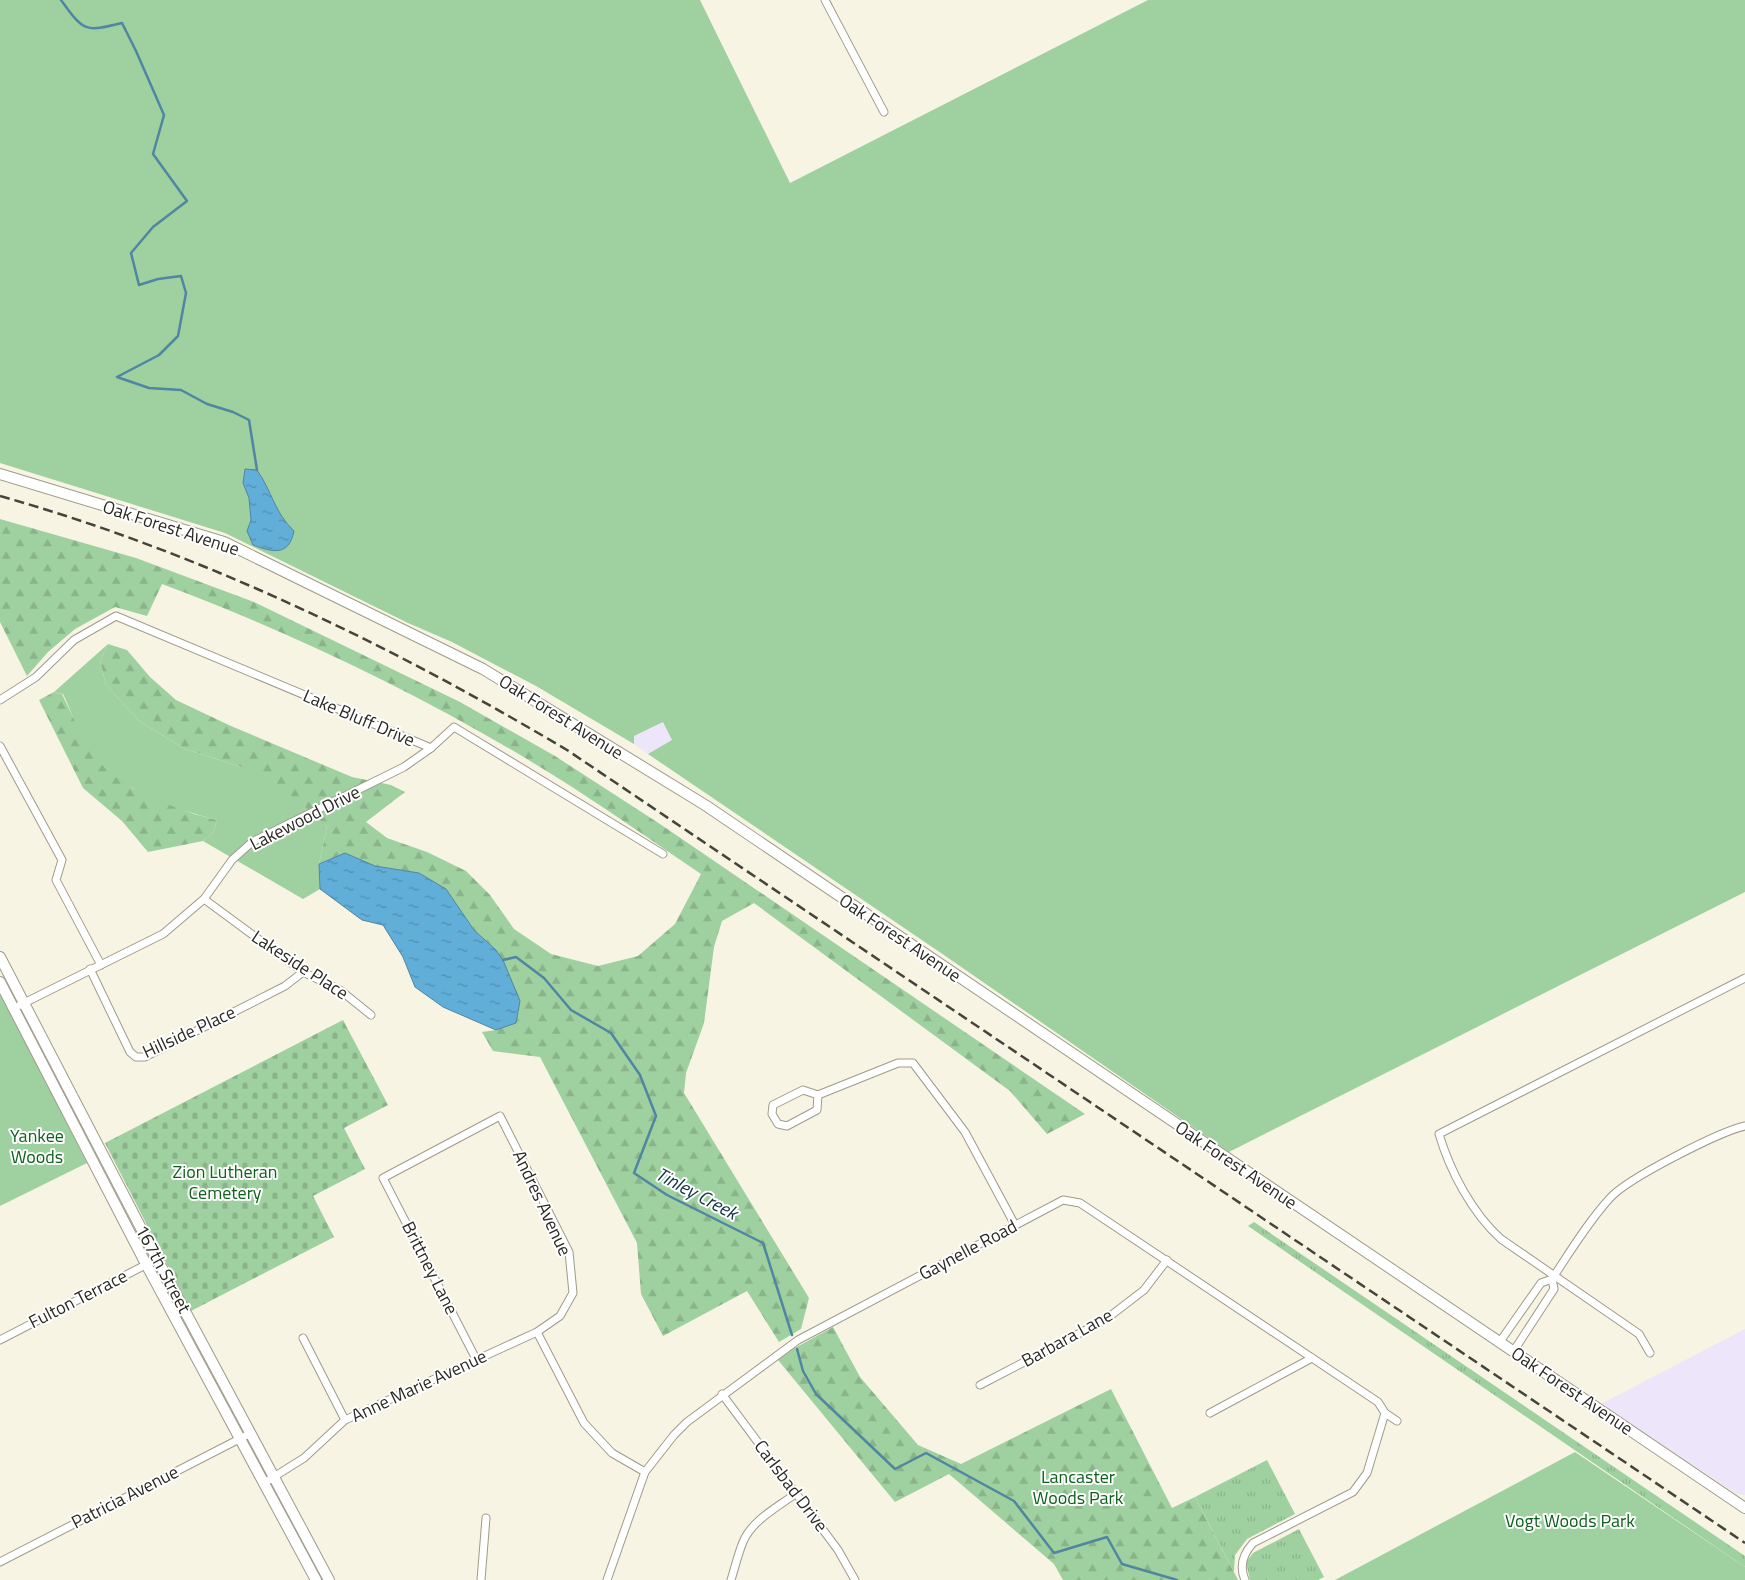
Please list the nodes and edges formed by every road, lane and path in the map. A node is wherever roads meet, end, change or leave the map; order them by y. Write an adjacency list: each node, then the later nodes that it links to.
1 (825, 0): 2 (street)
2 (884, 112)
3 (0, 474): 30 (street, Oak Forest Avenue)
4 (0, 700): 6 (street, Lake Bluff Drive)
5 (0, 746): 10 (street)
6 (431, 748): 7 (street, Lake Bluff Drive); 8 (street, Lakewood Drive)
7 (663, 854)
8 (204, 899): 10 (street, Lakewood Drive); 12 (street, Lakeside Place)
9 (0, 957): 15 (street, 167th Street)
10 (101, 965): 11 (street, Lakewood Drive)
11 (90, 969): 12 (street, Hillside Place); 15 (street, Lakewood Drive)
12 (303, 972): 17 (street, Lakeside Place)
13 (1745, 978): 25 (street)
14 (0, 982): 16 (street, 167th Street)
15 (24, 1003): 16 (street, Lakewood Drive); 22 (street, 167th Street)
16 (14, 1008): 24 (street, 167th Street)
17 (370, 1014)
18 (818, 1095): 18 (street); 21 (street)
19 (1745, 1126): 25 (street)
20 (384, 1178): 26 (street, Andres Avenue); 34 (street, Brittney Lane)
21 (1015, 1225): 23 (street, Gaynelle Road); 36 (street, Gaynelle Road)
22 (157, 1259): 24 (street, Fulton Terrace); 41 (street, 167th Street)
23 (1167, 1260): 33 (street, Gaynelle Road); 35 (street, Barbara Lane)
24 (146, 1264): 29 (street, Fulton Terrace); 42 (street, 167th Street)
25 (1553, 1277): 30 (street); 31 (street); 32 (street)
26 (573, 1293): 27 (street, Anne Marie Avenue)
27 (538, 1332): 34 (street, Anne Marie Avenue); 43 (street)
28 (303, 1338): 39 (street)
29 (0, 1340)
30 (1499, 1343): 31 (street, Oak Forest Avenue)
31 (1513, 1352): 47 (street, Oak Forest Avenue)
32 (1650, 1353)
33 (1312, 1358): 37 (street); 38 (street, Gaynelle Road)
34 (476, 1359): 39 (street, Anne Marie Avenue)
35 (980, 1385)
36 (722, 1394): 43 (street, Gaynelle Road); 46 (street, Carlsbad Drive)
37 (1210, 1412)
38 (1385, 1412): 40 (street, Gaynelle Road); 50 (street)
39 (345, 1420): 44 (street, Anne Marie Avenue)
40 (1397, 1422)
41 (251, 1434): 42 (street, Patricia Avenue); 44 (street, 167th Street)
42 (240, 1438): 45 (street, 167th Street); 49 (street, Patricia Avenue)
43 (645, 1472): 54 (street, Gaynelle Road)
44 (275, 1478): 45 (street, Anne Marie Avenue); 52 (street, 167th Street)
45 (264, 1483): 51 (street, 167th Street)
46 (795, 1494): 55 (street); 56 (street, Carlsbad Drive)
47 (1745, 1508)
48 (486, 1518): 53 (street)
49 (0, 1562)
50 (1244, 1578)
51 (316, 1580)
52 (329, 1580)
53 (481, 1580)
54 (607, 1580)
55 (731, 1580)
56 (855, 1580)

